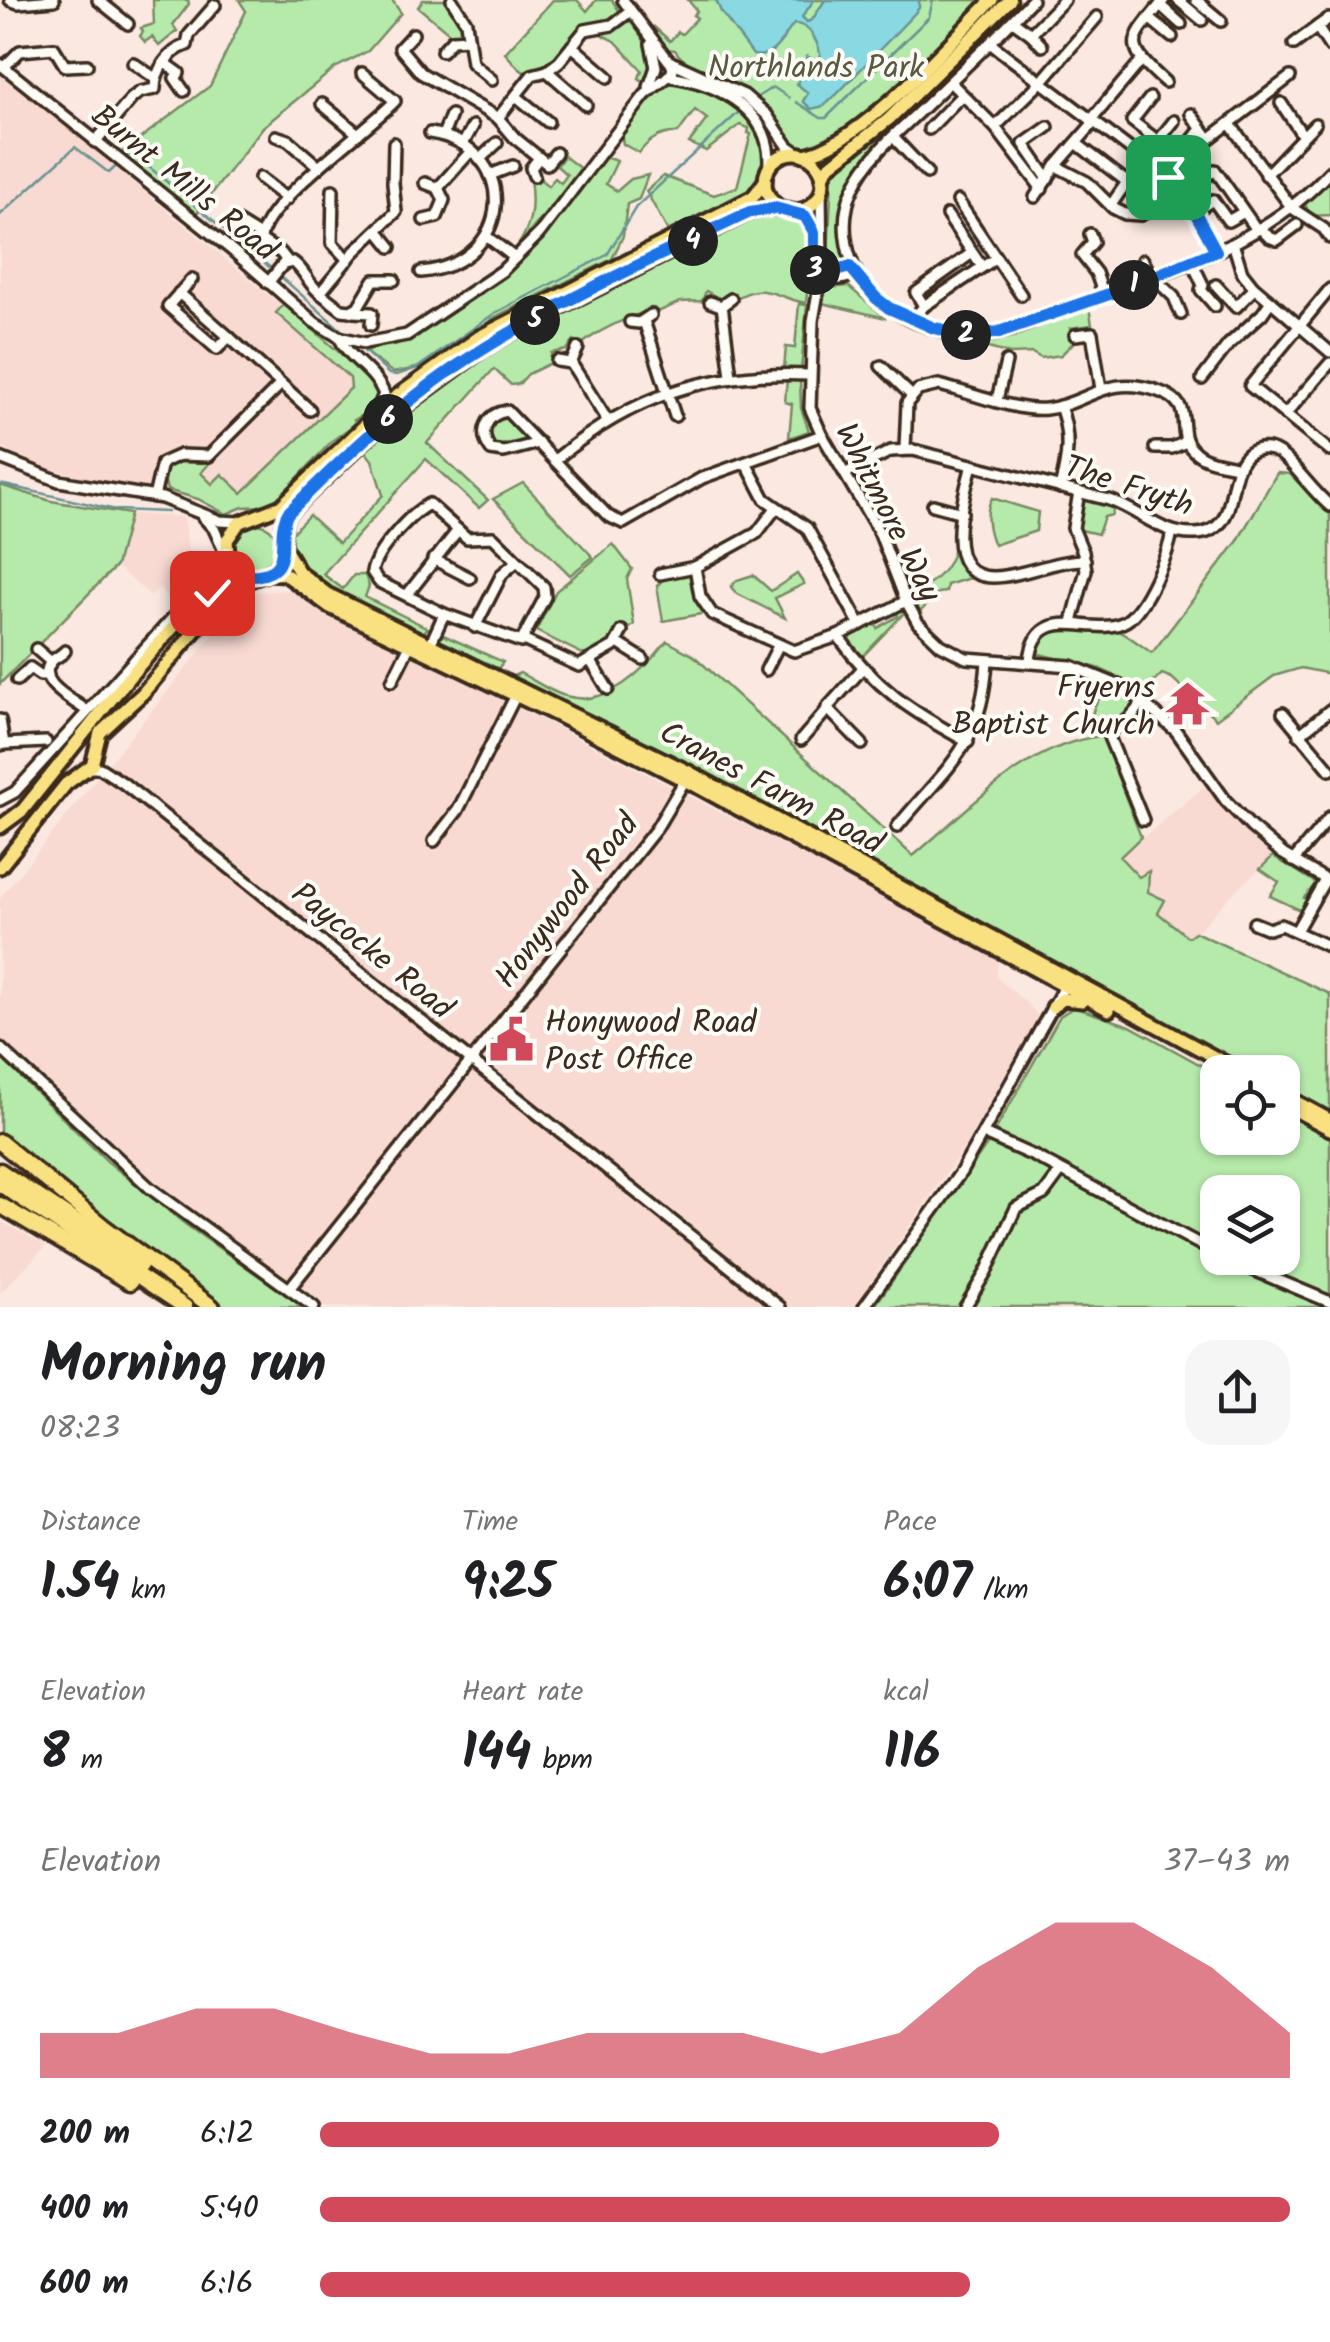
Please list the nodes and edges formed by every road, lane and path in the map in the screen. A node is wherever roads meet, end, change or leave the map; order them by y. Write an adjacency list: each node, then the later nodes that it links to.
1 (10, 0): 2 (street); 14 (street)
2 (54, 0)
3 (98, 0): 22 (street)
4 (452, 0): 29 (street)
5 (623, 0): 15 (street)
6 (992, 0): 90 (main road)
7 (1010, 0): 107 (main road)
8 (1032, 0): 20 (street)
9 (1064, 0): 27 (street)
10 (1178, 0): 19 (street)
11 (1198, 1): 21 (street)
12 (1162, 3): 17 (street); 23 (street)
13 (216, 5): 38 (street)
14 (0, 11)
15 (632, 11): 25 (street); 32 (street)
16 (1097, 17): 49 (street)
17 (1150, 18): 28 (street); 37 (street)
18 (1328, 19): 24 (street)
19 (1202, 20)
20 (1012, 21): 27 (street); 30 (street)
21 (1221, 21)
22 (128, 24)
23 (1181, 24)
24 (1317, 27): 31 (street); 34 (street)
25 (646, 33): 36 (street); 42 (street)
26 (413, 34): 64 (street)
27 (1031, 34): 33 (street)
28 (1172, 37)
29 (468, 39): 35 (street); 48 (street)
30 (991, 44): 49 (street); 50 (street)
31 (1294, 44)
32 (572, 46): 43 (street); 46 (street)
33 (1042, 46)
34 (1330, 47)
35 (442, 51)
36 (670, 61): 42 (street); 45 (street); 90 (street)
37 (1142, 61): 51 (street); 65 (street)
38 (165, 62): 52 (street); 53 (street)
39 (133, 63): 52 (street)
40 (2, 65): 41 (street); 82 (street, Burnt Mills Road)
41 (87, 66)
42 (656, 67): 45 (street); 56 (street, Burnt Mills Road)
43 (547, 71): 55 (street); 61 (street)
44 (362, 73): 76 (street)
45 (666, 76): 56 (street, Burnt Mills Road); 103 (street)
46 (608, 77)
47 (1290, 77): 68 (street)
48 (492, 80)
49 (1042, 80): 65 (street); 71 (street)
50 (950, 82): 54 (street); 80 (street)
51 (1165, 82)
52 (155, 84): 57 (street); 82 (street)
53 (184, 91)
54 (962, 95): 71 (street); 73 (street)
55 (516, 96): 64 (street); 67 (street)
56 (645, 96): 134 (street, Burnt Mills Road)
57 (166, 98)
58 (1150, 98): 81 (street)
59 (1280, 103): 79 (street)
60 (322, 104): 76 (street)
61 (586, 105)
62 (1191, 114): 74 (street)
63 (451, 115): 77 (street)
64 (498, 118): 93 (street)
65 (1094, 120): 85 (street); 92 (street)
66 (1174, 121): 81 (street)
67 (548, 122)
68 (1230, 124): 74 (street); 101 (street)
69 (1315, 124): 79 (street)
70 (472, 126): 86 (street)
71 (995, 127): 105 (street)
72 (1048, 127): 105 (street)
73 (929, 129)
74 (1201, 129): 100 (street)
75 (430, 133): 77 (street)
76 (358, 134): 96 (street)
77 (444, 135): 86 (street)
78 (276, 136): 96 (street)
79 (1303, 136): 101 (street)
80 (893, 137): 98 (street); 140 (street)
81 (1158, 141): 92 (street)
82 (96, 142): 141 (street, Burnt Mills Road)
83 (394, 143): 89 (street)
84 (497, 143): 91 (street)
85 (1076, 143): 95 (street); 113 (street)
86 (467, 148): 91 (street); 108 (street)
87 (381, 153): 89 (street)
88 (556, 153): 93 (street)
89 (394, 154): 125 (street)
90 (801, 154): 103 (main road); 107 (main road)
91 (480, 159): 99 (street)
92 (1144, 159): 100 (street)
93 (543, 161): 102 (street)
94 (513, 166): 99 (street)
95 (1056, 166): 105 (street); 113 (street)
96 (319, 167): 111 (street)
97 (1330, 171): 114 (street)
98 (927, 173)
99 (490, 175): 129 (street)
100 (1165, 175): 110 (street)
101 (1266, 175): 114 (street)
102 (534, 176)
103 (766, 177): 115 (main road); 189 (main road)
104 (260, 178): 111 (street)
105 (1048, 179)
106 (425, 183): 108 (street)
107 (822, 185): 115 (main road); 143 (street, Whitmore Way)
108 (438, 188): 121 (street)
109 (332, 190): 136 (street)
110 (1179, 193): 113 (street); 116 (street); 117 (street)
111 (287, 199): 128 (street)
112 (958, 201): 119 (street)
113 (1111, 205)
114 (1292, 208): 124 (street); 126 (street)
115 (790, 211): 143 (street, Whitmore Way); 215 (main road)
116 (1194, 212): 117 (street); 132 (street)
117 (1244, 212): 124 (street)
118 (947, 215): 123 (street)
119 (969, 217): 123 (street); 135 (street)
120 (234, 220): 128 (street)
121 (424, 220)
122 (1296, 225): 124 (street)
123 (955, 226): 133 (street)
124 (1259, 229): 130 (street)
125 (378, 231): 131 (street); 136 (street)
126 (1328, 232)
127 (1090, 234): 154 (street)
128 (260, 236): 141 (street)
129 (486, 236): 134 (street); 142 (street)
130 (1233, 243): 132 (street); 148 (street)
131 (391, 246)
132 (1216, 251): 138 (street)
133 (972, 253): 139 (street); 158 (street)
134 (515, 258): 168 (street, Burnt Mills Road)
135 (996, 258): 139 (street); 153 (street)
136 (348, 260): 151 (street)
137 (1143, 260): 144 (street)
138 (1192, 262): 144 (street); 159 (street)
139 (982, 267): 158 (street)
140 (856, 271): 143 (street); 162 (street)
141 (278, 272): 151 (street); 168 (street, Burnt Mills Road)
142 (421, 272)
143 (822, 275): 176 (street, Whitmore Way)
144 (1152, 278): 150 (street); 161 (street)
145 (192, 279): 152 (street)
146 (394, 280): 160 (street)
147 (1216, 285): 148 (street)
148 (1256, 288): 155 (street)
149 (1330, 289): 165 (street)
150 (1118, 291): 154 (street); 157 (street)
151 (320, 292): 160 (street)
152 (179, 293): 167 (street); 167 (street)
153 (1022, 295)
154 (1104, 295): 162 (street)
155 (1270, 301): 165 (street); 178 (street)
156 (710, 302): 177 (street)
157 (1122, 302)
158 (924, 306): 162 (street)
159 (1215, 306)
160 (351, 312): 164 (street)
161 (1182, 314)
162 (913, 320)
163 (630, 322): 181 (street)
164 (371, 325)
165 (1298, 325): 170 (street); 186 (street)
166 (1075, 335): 180 (street)
167 (229, 337): 179 (street)
168 (339, 337): 189 (street, Burnt Mills Road)
169 (578, 348): 173 (street)
170 (1330, 352)
171 (557, 360): 173 (street)
172 (1006, 362): 183 (street)
173 (572, 363): 188 (street)
174 (1330, 363): 186 (street)
175 (881, 366): 182 (street)
176 (809, 375): 177 (street); 191 (street, Whitmore Way)
177 (731, 376): 181 (street)
178 (1202, 380)
179 (282, 384): 185 (street); 206 (street)
180 (1102, 388): 184 (street); 192 (street)
181 (667, 392): 187 (street); 188 (street)
182 (912, 396): 183 (street); 196 (street)
183 (997, 400): 184 (street)
184 (1060, 406): 204 (street)
185 (310, 410)
186 (1285, 415): 194 (street)
187 (675, 416)
188 (607, 420): 199 (street)
189 (366, 422): 212 (main road)
190 (1330, 433): 194 (street)
191 (822, 435): 200 (street); 203 (street, Whitmore Way)
192 (1186, 442): 195 (street); 202 (street)
193 (539, 443): 193 (street); 199 (street)
194 (1321, 444): 197 (street)
195 (1155, 448)
196 (904, 449): 201 (street, The Fryth); 203 (street)
197 (1330, 451)
198 (0, 458): 206 (street)
199 (556, 459): 200 (street)
200 (746, 462): 209 (street)
201 (972, 466): 204 (street, The Fryth); 211 (street)
202 (1238, 467): 208 (street, The Fryth); 214 (street, The Fryth)
203 (846, 473): 227 (street, Whitmore Way)
204 (1060, 488): 205 (street, The Fryth)
205 (1079, 492): 214 (street, The Fryth); 218 (street)
206 (154, 497): 210 (street)
207 (932, 506): 211 (street)
208 (1330, 506)
209 (776, 508): 220 (street); 231 (street)
210 (193, 510): 212 (street); 216 (street)
211 (962, 513): 218 (street)
212 (246, 519): 215 (main road); 216 (main road)
213 (458, 530): 217 (street); 219 (street); 226 (street)
214 (1172, 532): 230 (street)
215 (284, 542): 222 (main road); 238 (main road, Cranes Farm Road)
216 (226, 557): 222 (main road); 266 (main road)
217 (433, 560): 224 (street); 226 (street)
218 (1085, 560): 230 (street)
219 (518, 561): 232 (street); 235 (street)
220 (695, 567): 223 (street); 239 (street)
221 (194, 572): 257 (street)
222 (263, 574): 225 (main road, Cranes Farm Road); 228 (main road)
223 (660, 574)
224 (470, 578)
225 (313, 596): 228 (main road); 237 (main road, Cranes Farm Road)
226 (407, 596): 229 (street)
227 (906, 601): 231 (street); 245 (street, Whitmore Way)
228 (217, 606): 267 (main road)
229 (444, 614): 232 (street); 238 (street)
230 (1072, 622): 244 (street)
231 (860, 625): 234 (street)
232 (474, 628): 235 (street)
233 (622, 631): 236 (street)
234 (838, 636): 239 (street); 247 (street)
235 (524, 640): 243 (street)
236 (616, 642): 242 (street); 243 (street)
237 (410, 644): 251 (street); 253 (main road, Cranes Farm Road)
238 (430, 646): 270 (main road, Cranes Farm Road)
239 (778, 646): 248 (street)
240 (36, 650): 246 (street)
241 (65, 652): 246 (street)
242 (643, 659)
243 (590, 660): 252 (street)
244 (1030, 660): 245 (street, Whitmore Way); 254 (street, Whitmore Way)
245 (988, 661): 263 (street)
246 (51, 662): 249 (street)
247 (863, 668): 255 (street); 263 (street)
248 (766, 670)
249 (48, 675): 250 (street); 257 (street)
250 (17, 680)
251 (392, 682)
252 (608, 689)
253 (516, 695): 270 (main road, Cranes Farm Road); 278 (street)
254 (1144, 701): 274 (street); 280 (street, Whitmore Way)
255 (827, 710): 261 (street); 265 (street)
256 (1330, 710): 260 (street)
257 (87, 711): 272 (street)
258 (1283, 713): 260 (street)
259 (0, 720): 264 (street)
260 (1299, 735): 269 (street)
261 (801, 740)
262 (46, 742): 264 (street)
263 (968, 742): 275 (street)
264 (2, 744)
265 (862, 744)
266 (69, 753): 267 (main road); 276 (main road)
267 (96, 753): 268 (main road); 271 (street, Paycocke Road)
268 (88, 768): 271 (street, Paycocke Road); 277 (main road)
269 (1330, 770)
270 (687, 776): 286 (main road, Cranes Farm Road); 292 (street, Honywood Road)
271 (123, 783): 292 (street, Paycocke Road)
272 (0, 800)
273 (1330, 818): 280 (street)
274 (1144, 820)
275 (897, 827)
276 (0, 828)
277 (23, 837): 279 (main road); 281 (main road)
278 (434, 840)
279 (0, 854)
280 (1294, 861): 282 (street, Whitmore Way)
281 (0, 868)
282 (1328, 881): 284 (street)
283 (1254, 923): 284 (street)
284 (1296, 931): 285 (street)
285 (1330, 947)
286 (1066, 982): 287 (street); 288 (main road, Cranes Farm Road); 290 (main road, Cranes Farm Road)
287 (1053, 1007): 288 (main road); 297 (street)
288 (1123, 1017): 291 (main road, Cranes Farm Road)
289 (0, 1048): 305 (street)
290 (1209, 1055)
291 (1200, 1058)
292 (471, 1060): 305 (street, Honywood Road); 311 (street, Paycocke Road)
293 (1300, 1104): 295 (main road)
294 (1300, 1113): 296 (main road)
295 (1330, 1120)
296 (1330, 1129)
297 (984, 1134): 300 (street); 312 (street)
298 (0, 1142): 309 (highway)
299 (0, 1171): 309 (highway)
300 (1061, 1171): 303 (street); 313 (street)
301 (0, 1184): 308 (highway)
302 (0, 1206): 307 (highway)
303 (1200, 1244)
304 (1266, 1275): 306 (street)
305 (289, 1289): 310 (street)
306 (1330, 1302)
307 (174, 1307)
308 (184, 1307)
309 (209, 1307)
310 (314, 1307)
311 (780, 1307)
312 (864, 1307)
313 (965, 1307)

